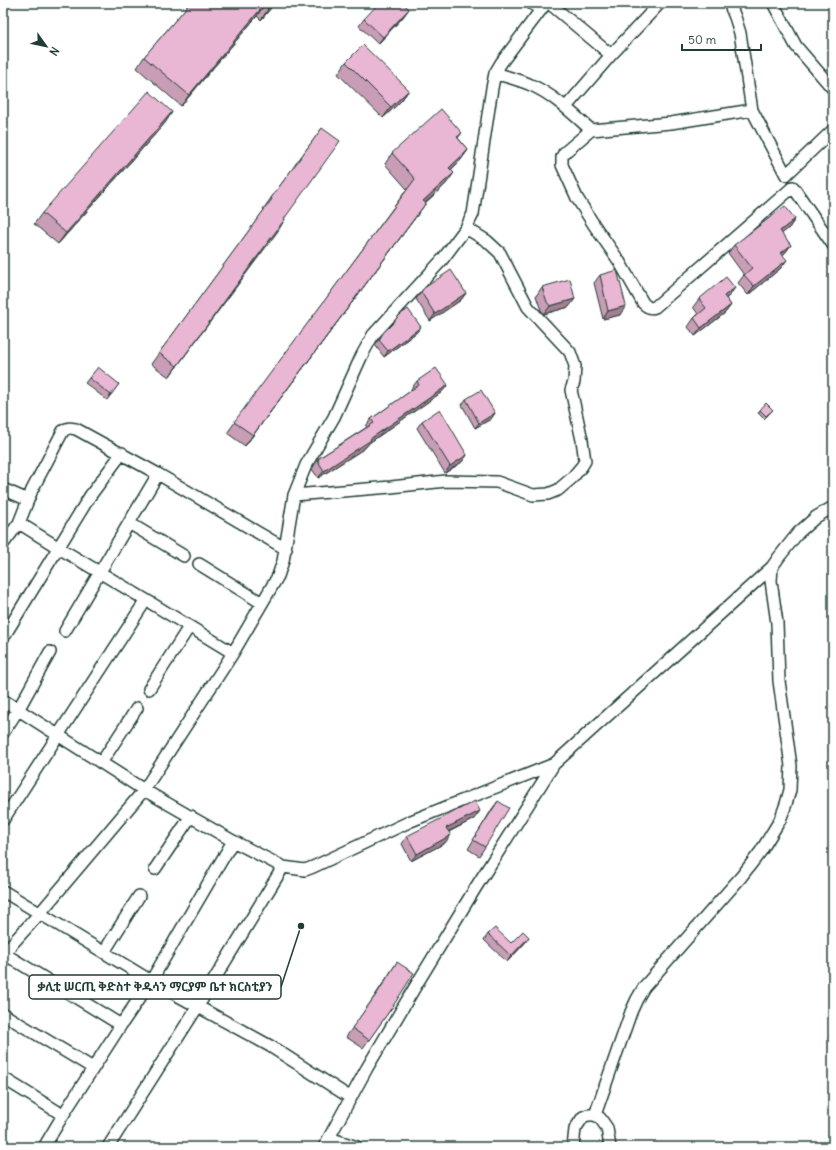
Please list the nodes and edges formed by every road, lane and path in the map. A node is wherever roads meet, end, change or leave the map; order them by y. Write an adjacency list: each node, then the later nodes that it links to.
1 (531, 3): 5 (street)
2 (660, 3): 6 (street)
3 (729, 3): 10 (street)
4 (773, 3): 8 (street)
5 (545, 5): 6 (street); 7 (street)
6 (611, 55): 9 (street)
7 (496, 73): 9 (street); 15 (street)
8 (833, 89)
9 (566, 107): 11 (street)
10 (752, 110): 11 (street); 13 (street)
11 (591, 130): 14 (street)
12 (833, 130): 13 (street)
13 (786, 175): 14 (street)
14 (793, 187): 16 (street)
15 (466, 228): 20 (street); 20 (street)
16 (833, 245)
17 (122, 453): 18 (street); 21 (street); 26 (street)
18 (158, 474): 24 (street); 27 (street)
19 (3, 489): 21 (street)
20 (294, 495): 27 (street)
21 (28, 500): 23 (street)
22 (833, 507): 30 (street)
23 (19, 523): 25 (street); 26 (street)
24 (129, 523): 28 (street); 31 (street)
25 (3, 544)
26 (58, 548): 31 (street); 36 (street)
27 (286, 549): 33 (street)
28 (184, 556)
29 (199, 564): 33 (street)
30 (772, 567): 46 (street); 66 (street)
31 (100, 573): 32 (street); 35 (street)
32 (146, 600): 34 (street); 44 (street)
33 (262, 603): 38 (street)
34 (189, 627): 38 (street); 39 (street)
35 (65, 631)
36 (3, 638)
37 (50, 652): 42 (street)
38 (234, 653): 47 (street)
39 (149, 689)
40 (3, 700): 42 (street)
41 (137, 708): 45 (street)
42 (18, 710): 43 (street); 44 (street)
43 (3, 733)
44 (59, 736): 45 (street); 49 (street)
45 (101, 763): 47 (street)
46 (554, 764): 51 (street); 64 (street)
47 (144, 790): 48 (street); 55 (street)
48 (191, 816): 50 (street); 52 (street)
49 (3, 820)
50 (233, 841): 51 (street); 58 (street)
51 (283, 867): 59 (street)
52 (155, 869)
53 (3, 891): 55 (street)
54 (139, 896): 56 (street)
55 (40, 913): 56 (street); 57 (street)
56 (104, 952): 58 (street)
57 (3, 953): 61 (street)
58 (151, 981): 59 (street); 61 (street)
59 (198, 1006): 64 (street); 69 (street)
60 (3, 1014): 62 (street)
61 (121, 1024): 62 (street)
62 (93, 1068): 65 (street)
63 (3, 1078): 65 (street)
64 (351, 1098): 67 (street)
65 (63, 1115): 68 (street)
66 (595, 1115): 71 (street); 72 (street)
67 (326, 1143): 70 (street)
68 (44, 1147)
69 (108, 1147)
70 (357, 1147)
71 (573, 1147)
72 (610, 1147)

